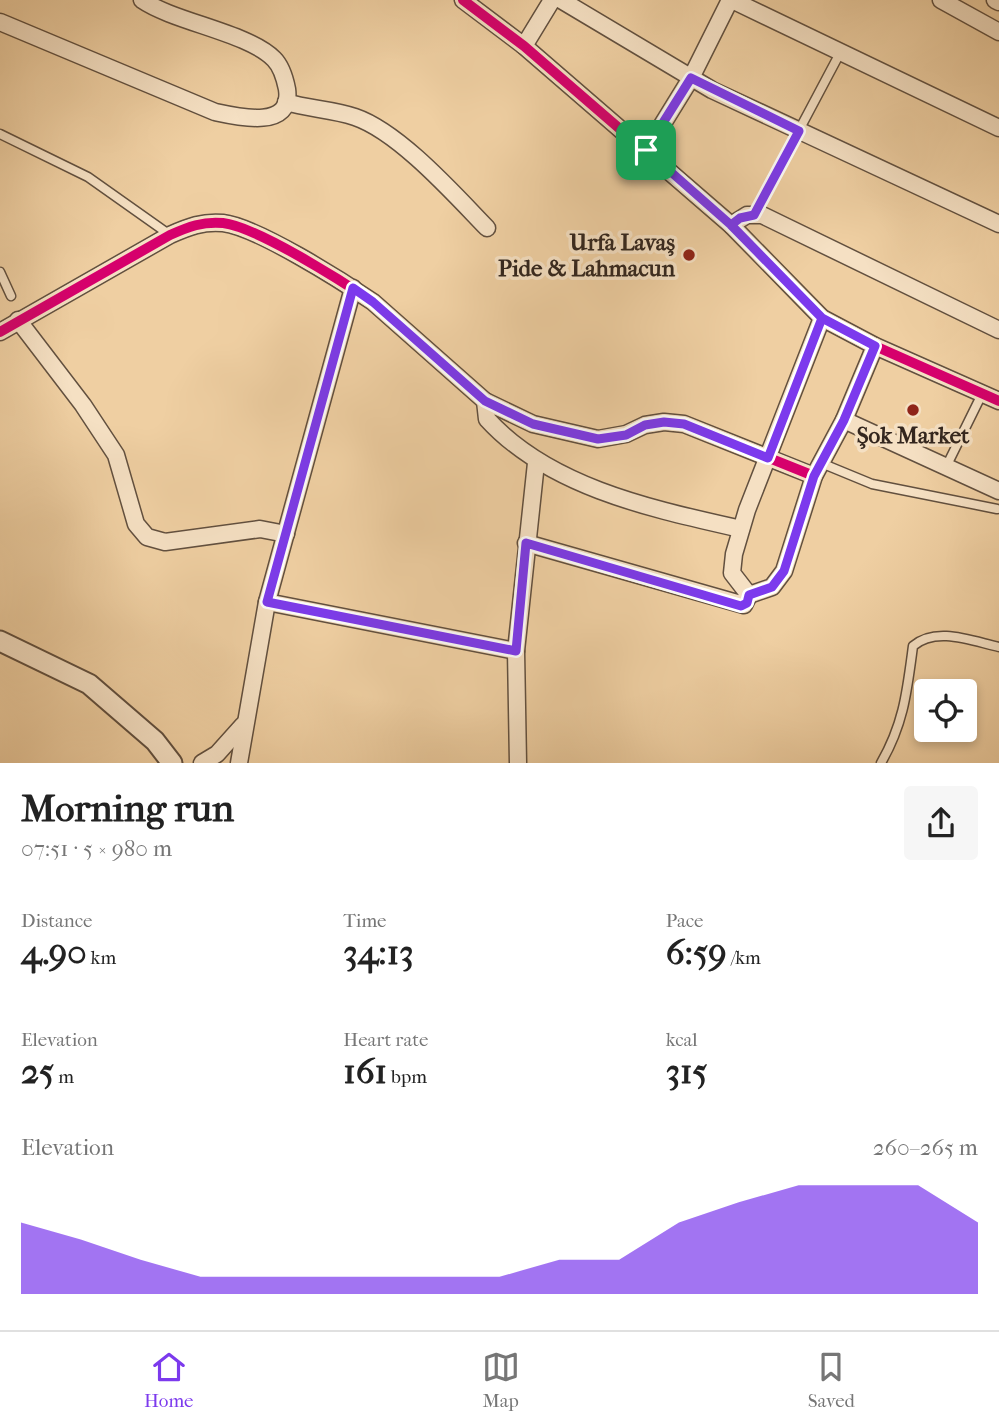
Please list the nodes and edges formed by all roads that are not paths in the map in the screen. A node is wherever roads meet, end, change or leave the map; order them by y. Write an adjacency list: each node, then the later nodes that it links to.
1 (142, 0): 12 (street)
2 (463, 0): 9 (street)
3 (552, 0): 9 (street)
4 (561, 0): 11 (street)
5 (731, 0): 10 (street); 11 (street)
6 (941, 0): 8 (street)
7 (0, 22): 12 (street)
8 (999, 32)
9 (524, 46): 16 (street)
10 (840, 53): 13 (street); 14 (lane)
11 (691, 78): 14 (street); 16 (street)
12 (286, 102): 20 (street)
13 (999, 128)
14 (799, 131): 17 (lane); 18 (street)
15 (0, 134): 21 (lane)
16 (646, 150): 19 (street)
17 (754, 215): 19 (street); 27 (street)
18 (999, 224)
19 (731, 225): 25 (street)
20 (487, 228)
21 (170, 235): 23 (street); 26 (street)
22 (0, 272): 24 (lane)
23 (353, 288): 31 (street); 41 (street)
24 (11, 296)
25 (822, 318): 29 (street); 34 (street)
26 (18, 320): 28 (street); 41 (street)
27 (999, 331)
28 (0, 332)
29 (875, 346): 30 (street); 33 (street)
30 (982, 394): 32 (street); 36 (lane)
31 (485, 401): 34 (street); 35 (street)
32 (999, 401)
33 (844, 420): 36 (street); 37 (street)
34 (768, 458): 37 (street); 40 (street)
35 (536, 463): 40 (street); 42 (street)
36 (946, 467): 38 (street)
37 (818, 469): 39 (lane); 43 (street)
38 (999, 491)
39 (997, 509)
40 (741, 529): 43 (street)
41 (286, 534): 44 (street)
42 (526, 543): 43 (street); 47 (street)
43 (749, 595)
44 (267, 602): 47 (street); 48 (street)
45 (0, 641): 49 (street)
46 (999, 647): 53 (lane)
47 (516, 651): 52 (street)
48 (243, 725): 50 (street); 51 (street)
49 (172, 763)
50 (202, 763)
51 (239, 763)
52 (518, 763)
53 (881, 763)

